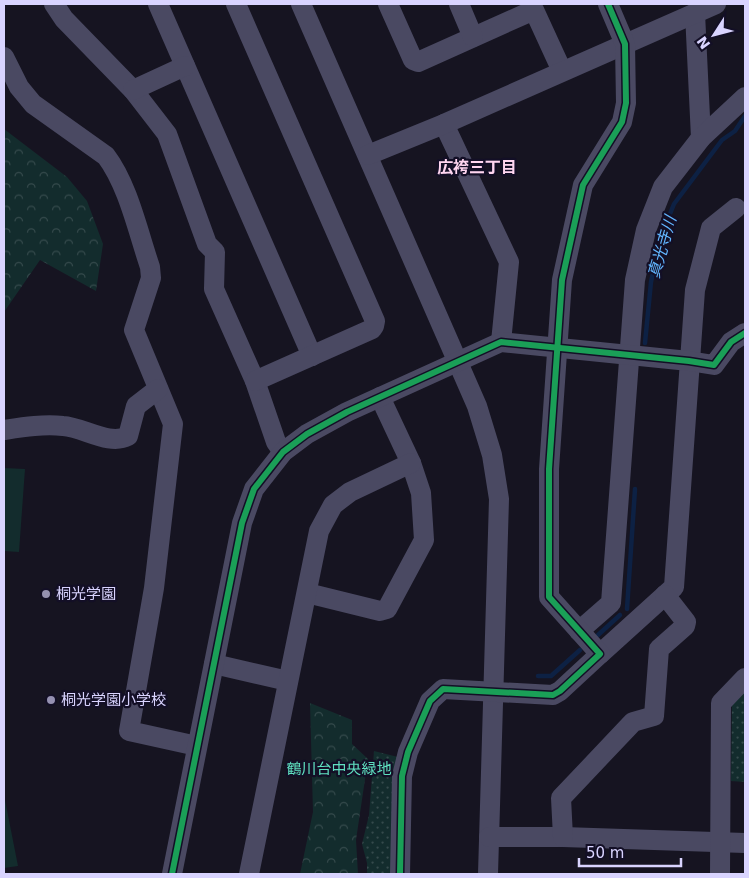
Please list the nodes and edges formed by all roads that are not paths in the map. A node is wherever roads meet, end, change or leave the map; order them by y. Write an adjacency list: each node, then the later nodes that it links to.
1 (54, 4): 16 (street)
2 (158, 4): 14 (street)
3 (236, 4): 26 (street)
4 (301, 4): 20 (street)
5 (388, 4): 11 (street)
6 (459, 4): 11 (street)
7 (608, 4): 12 (street)
8 (716, 4): 10 (street)
9 (533, 7): 11 (street); 15 (street)
10 (696, 13): 12 (street); 19 (street)
11 (473, 37)
12 (625, 44): 15 (street); 24 (street)
13 (4, 57): 30 (street)
14 (185, 66): 16 (street); 26 (street)
15 (562, 71): 18 (street)
16 (133, 90): 29 (street)
17 (745, 97): 19 (street)
18 (444, 124): 20 (street); 23 (street)
19 (701, 138): 25 (street)
20 (368, 155): 28 (street)
21 (742, 210): 27 (street)
22 (745, 333): 27 (street)
23 (501, 342): 24 (street); 28 (street)
24 (556, 348): 25 (street); 37 (street)
25 (630, 355): 27 (street); 37 (street)
26 (312, 356): 29 (street)
27 (689, 361): 36 (street)
28 (457, 362): 31 (street); 42 (street)
29 (255, 381): 33 (street)
30 (158, 389): 32 (street); 43 (street)
31 (380, 397): 33 (street); 34 (street)
32 (4, 430)
33 (283, 452): 39 (street)
34 (411, 463): 35 (street); 35 (street)
35 (307, 593): 41 (street)
36 (665, 595): 38 (street); 45 (street)
37 (579, 630): 38 (street)
38 (600, 654): 42 (street)
39 (214, 664): 41 (street); 43 (street)
40 (745, 678): 46 (street)
41 (288, 681): 49 (street)
42 (494, 691): 44 (street); 50 (street)
43 (197, 746): 48 (street)
44 (489, 837): 45 (street); 51 (street)
45 (563, 837): 46 (street)
46 (720, 842): 47 (street); 52 (street)
47 (745, 843)
48 (172, 874)
49 (249, 874)
50 (400, 874)
51 (488, 874)
52 (720, 874)

